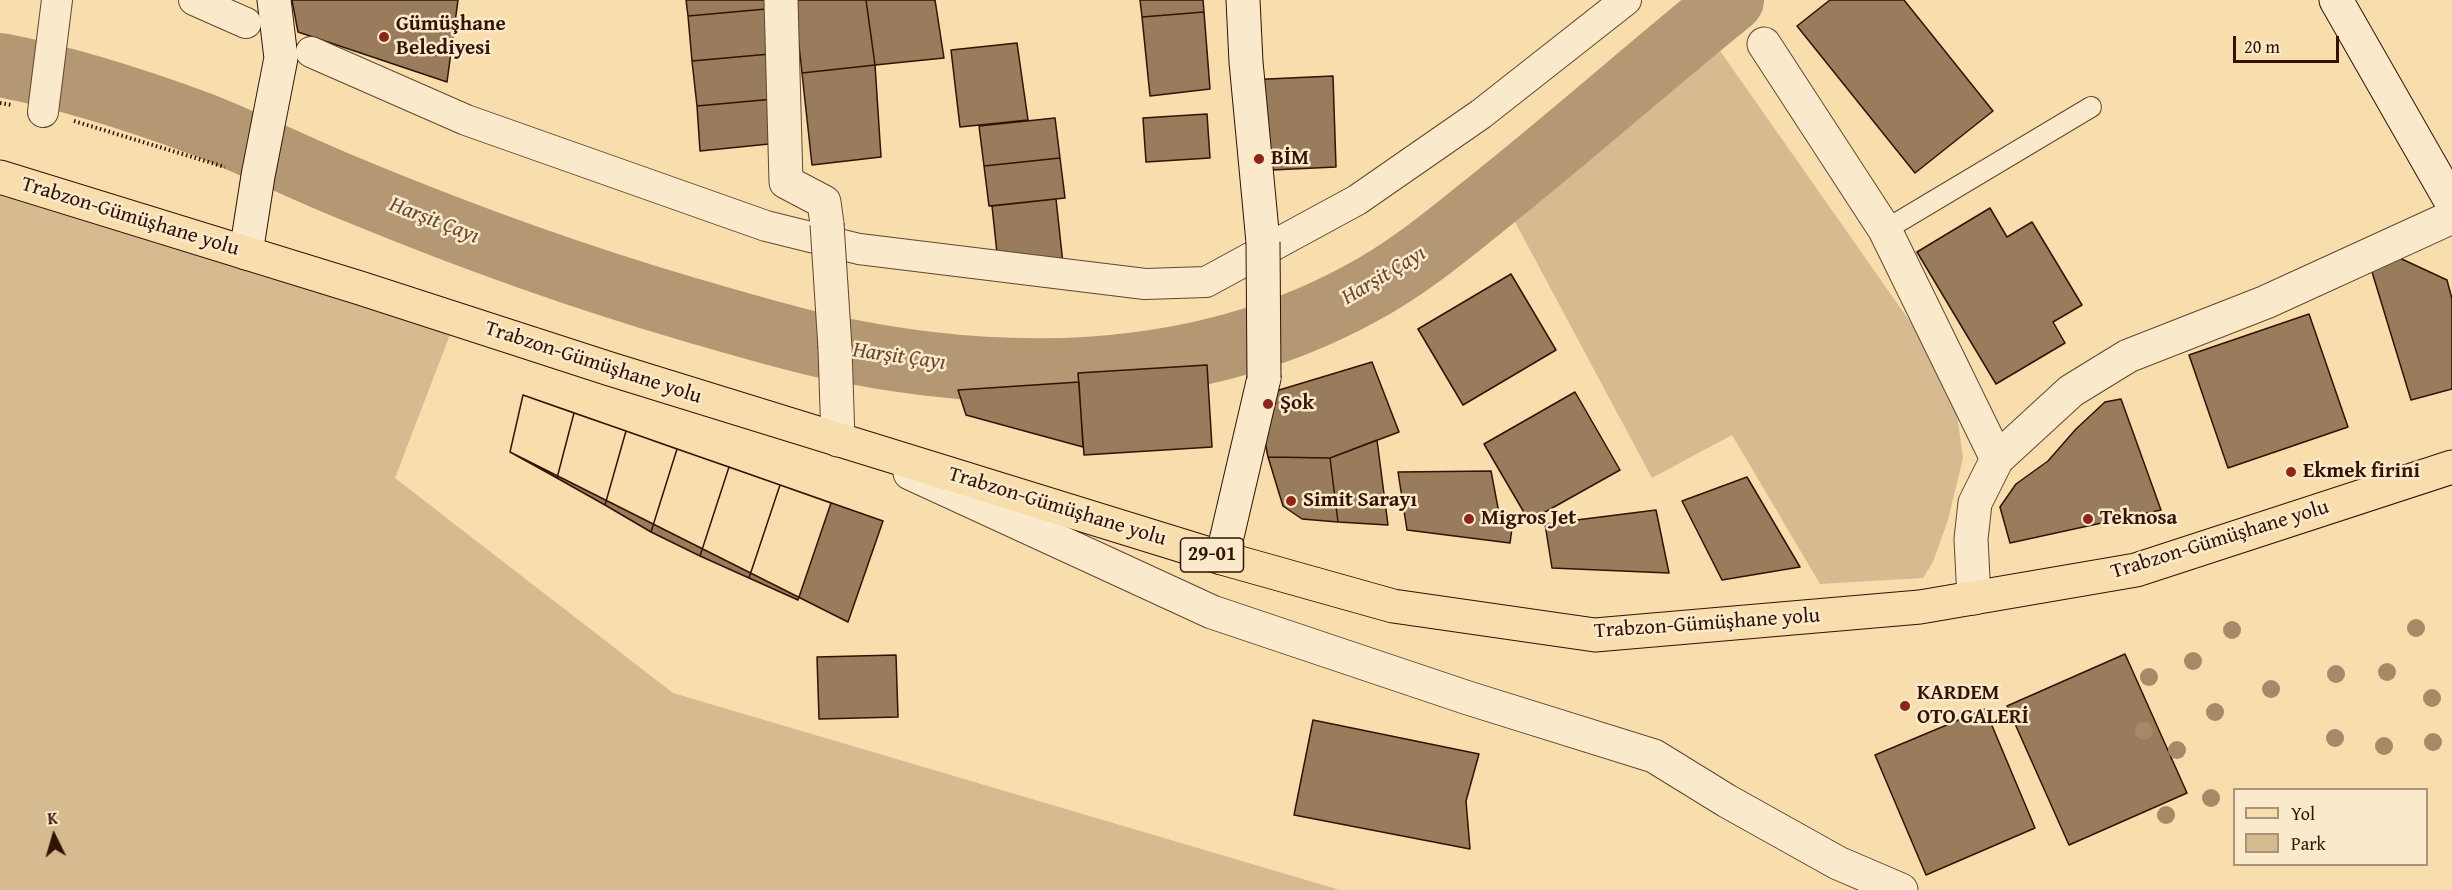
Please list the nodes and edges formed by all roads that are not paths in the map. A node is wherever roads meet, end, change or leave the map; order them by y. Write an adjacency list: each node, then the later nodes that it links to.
1 (57, 0): 12 (street)
2 (194, 0): 8 (street)
3 (274, 0): 10 (street)
4 (781, 0): 18 (street, bridge)
5 (1243, 0): 21 (street, bridge)
6 (1626, 0): 10 (street)
7 (2336, 0): 14 (street)
8 (246, 23)
9 (1764, 44): 16 (street)
10 (296, 55): 17 (street)
11 (2091, 107): 16 (lane)
12 (43, 112)
13 (0, 177): 17 (main road, Trabzon-Gümüşhane yolu / 29-01)
14 (2452, 203)
15 (2452, 217): 19 (street)
16 (1885, 230): 19 (street)
17 (246, 253): 18 (main road, Trabzon-Gümüşhane yolu / 29-01)
18 (838, 440): 21 (main road, Trabzon-Gümüşhane yolu / 29-01); 23 (street)
19 (1997, 459): 22 (street)
20 (2452, 467): 22 (main road, Trabzon-Gümüşhane yolu / 29-01)
21 (1222, 558): 22 (main road, Trabzon-Gümüşhane yolu / 29-01)
22 (1974, 598)
23 (1901, 890)

